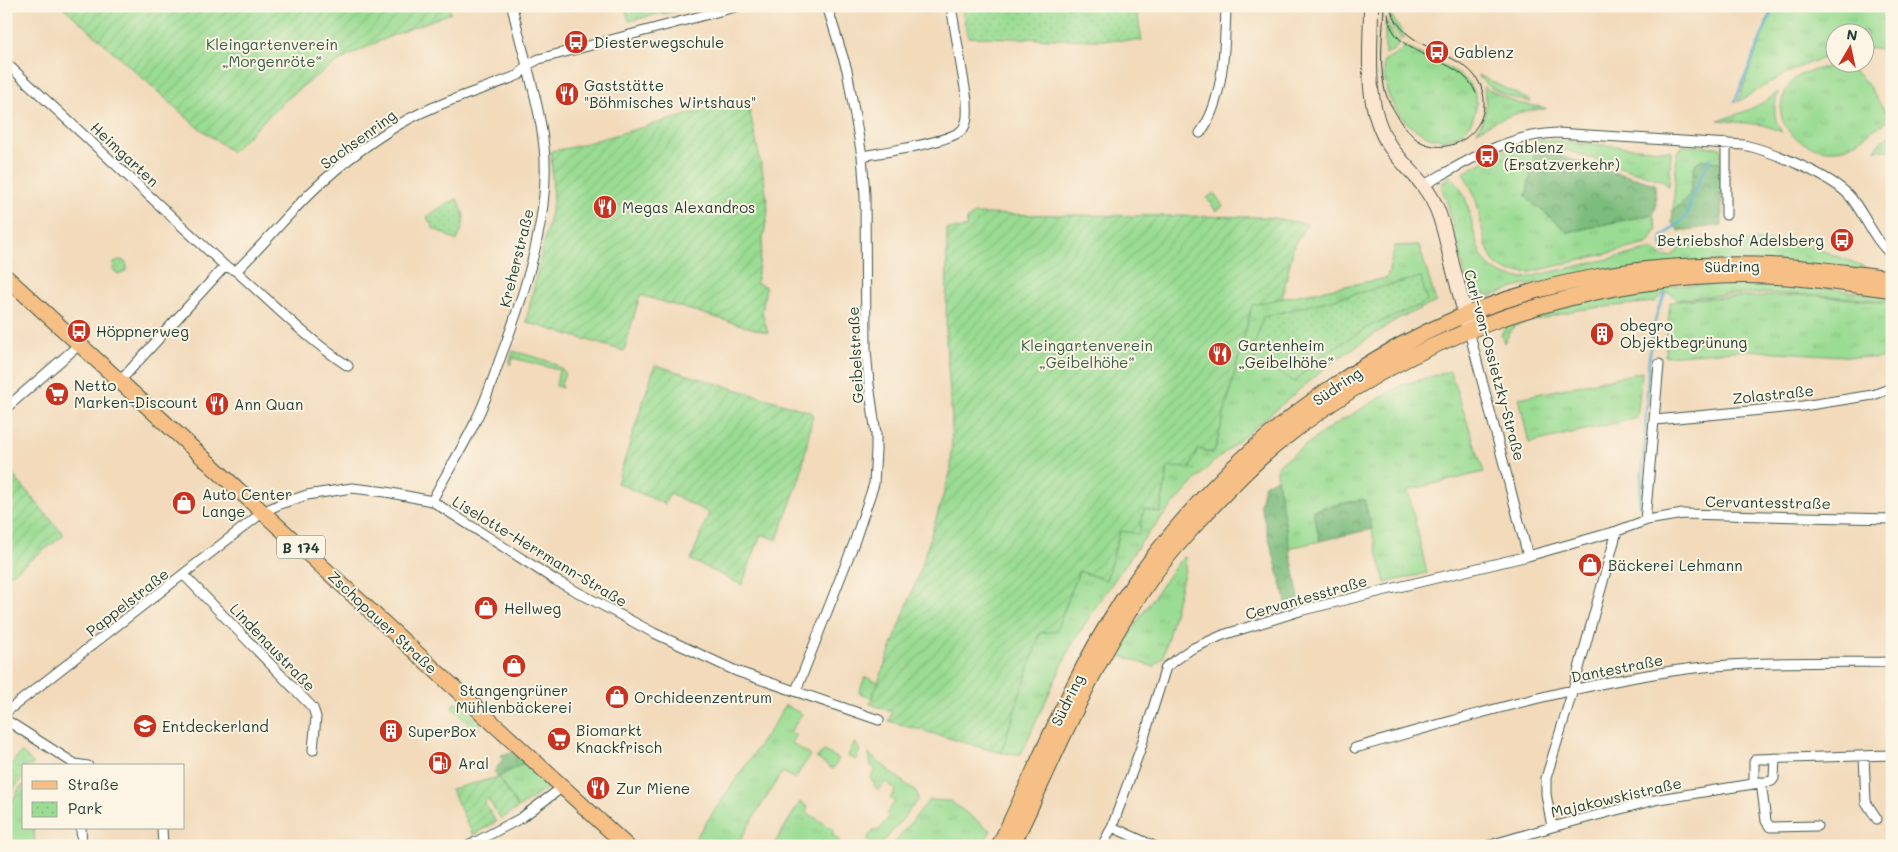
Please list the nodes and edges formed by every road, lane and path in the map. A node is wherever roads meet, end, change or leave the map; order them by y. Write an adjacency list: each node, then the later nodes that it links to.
1 (512, 6): 8 (street, Kreherstraße)
2 (739, 6): 8 (street, Sachsenring)
3 (827, 6): 11 (street, Geibelstraße)
4 (951, 6): 11 (street)
5 (1226, 6): 9 (street)
6 (1371, 6): 12 (street, Carl-von-Ossietzky-Straße)
7 (6, 63): 15 (street, Heimgarten)
8 (526, 66): 16 (street, Sachsenring); 28 (street, Kreherstraße)
9 (1200, 133)
10 (1726, 143): 12 (street); 13 (street); 14 (street)
11 (862, 156): 37 (street, Geibelstraße)
12 (1424, 185): 20 (street, Carl-von-Ossietzky-Straße)
13 (1726, 215)
14 (1892, 255)
15 (226, 266): 16 (street); 24 (street)
16 (236, 271): 23 (street)
17 (6, 277): 21 (main road, Zschopauer Straße / B 174)
18 (1892, 278): 20 (main road, Südring)
19 (1892, 290): 20 (main road, Südring)
20 (1467, 323): 33 (street, Carl-von-Ossietzky-Straße); 59 (main road, Südring); 60 (main road, Südring)
21 (80, 344): 24 (main road, Zschopauer Straße / B 174); 26 (street)
22 (1659, 364): 27 (street)
23 (348, 366)
24 (121, 380): 29 (main road, Zschopauer Straße / B 174)
25 (1892, 388): 27 (street, Zolastraße)
26 (6, 408)
27 (1655, 420): 31 (street)
28 (432, 501): 29 (street, Liselotte-Herrmann-Straße); 37 (street, Liselotte-Herrmann-Straße)
29 (263, 512): 34 (street, Pappelstraße); 58 (main road, Zschopauer Straße / B 174)
30 (1892, 519): 31 (street, Cervantesstraße)
31 (1645, 521): 32 (street, Cervantesstraße)
32 (1617, 531): 33 (street, Cervantesstraße); 36 (street)
33 (1528, 556): 52 (street, Cervantesstraße)
34 (184, 575): 38 (street, Pappelstraße); 42 (street, Lindenaustraße)
35 (1892, 662): 36 (street, Dantestraße)
36 (1573, 690): 41 (street, Dantestraße); 50 (street)
37 (796, 691): 40 (street, Liselotte-Herrmann-Straße)
38 (6, 712)
39 (6, 720): 46 (street)
40 (879, 720)
41 (1355, 748)
42 (313, 750)
43 (1892, 755): 44 (street)
44 (1864, 756): 45 (street); 49 (street)
45 (1775, 758): 47 (street); 47 (street)
46 (73, 764)
47 (1758, 782): 50 (street, Majakowskistraße); 51 (street)
48 (556, 792): 57 (street)
49 (1876, 819)
50 (1552, 826): 63 (street, Majakowskistraße)
51 (1817, 826)
52 (1112, 827): 61 (street, Cervantesstraße); 62 (street)
53 (81, 830): 55 (street)
54 (162, 830): 56 (street)
55 (82, 846)
56 (163, 846)
57 (468, 846)
58 (627, 846)
59 (999, 846)
60 (1012, 846)
61 (1102, 846)
62 (1154, 846)
63 (1487, 846)

